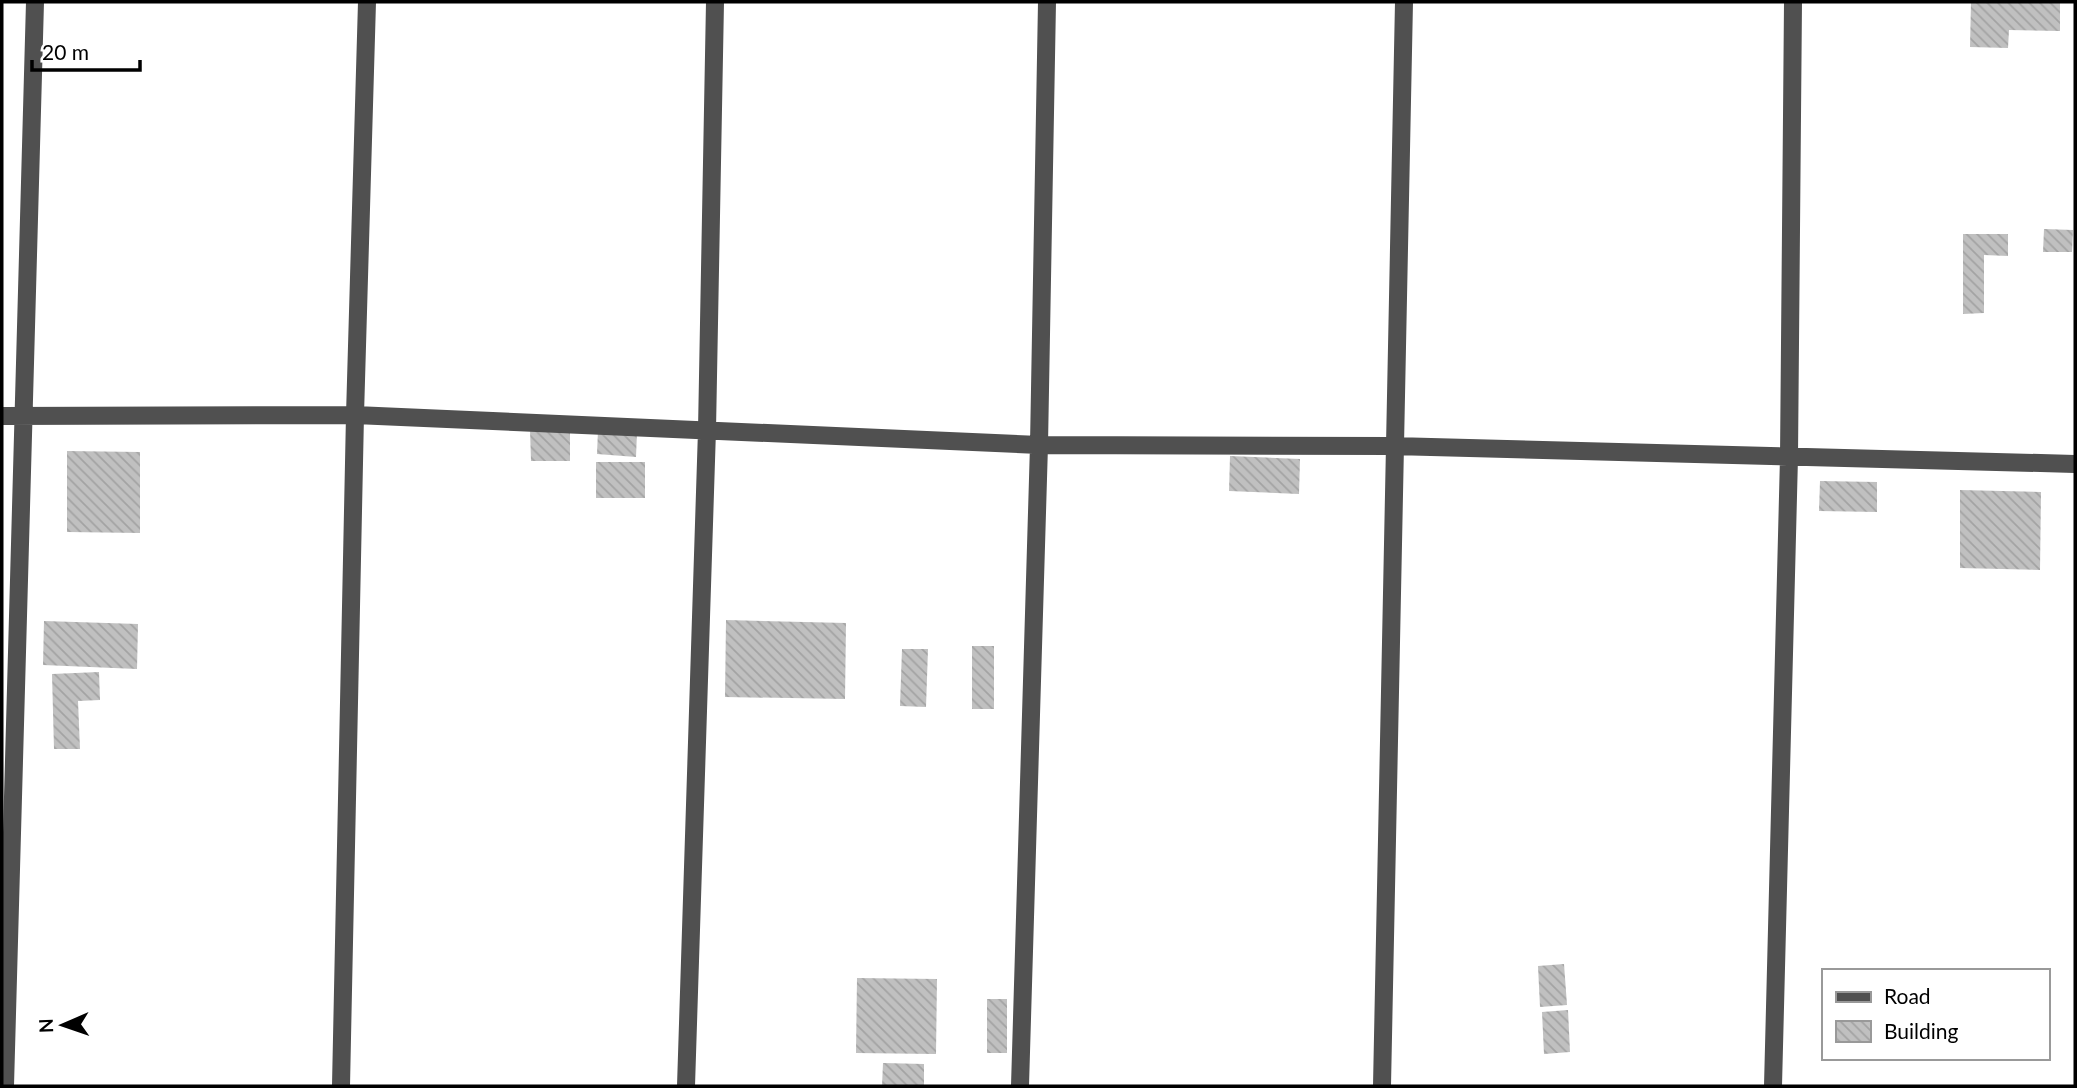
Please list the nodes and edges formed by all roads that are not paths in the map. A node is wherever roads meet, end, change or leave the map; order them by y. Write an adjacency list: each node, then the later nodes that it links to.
1 (35, 2): 9 (street)
2 (367, 2): 7 (street)
3 (715, 2): 10 (street)
4 (1048, 2): 11 (street)
5 (1404, 2): 12 (street)
6 (1793, 2): 13 (street)
7 (355, 415): 9 (street); 10 (street); 16 (street)
8 (2, 416): 9 (street)
9 (23, 416): 15 (street)
10 (708, 430): 11 (street); 17 (street)
11 (1039, 445): 12 (street); 18 (street)
12 (1393, 446): 13 (street); 19 (street)
13 (1788, 457): 14 (street); 20 (street)
14 (2075, 464)
15 (5, 1086)
16 (341, 1086)
17 (686, 1086)
18 (1020, 1086)
19 (1382, 1086)
20 (1773, 1086)

